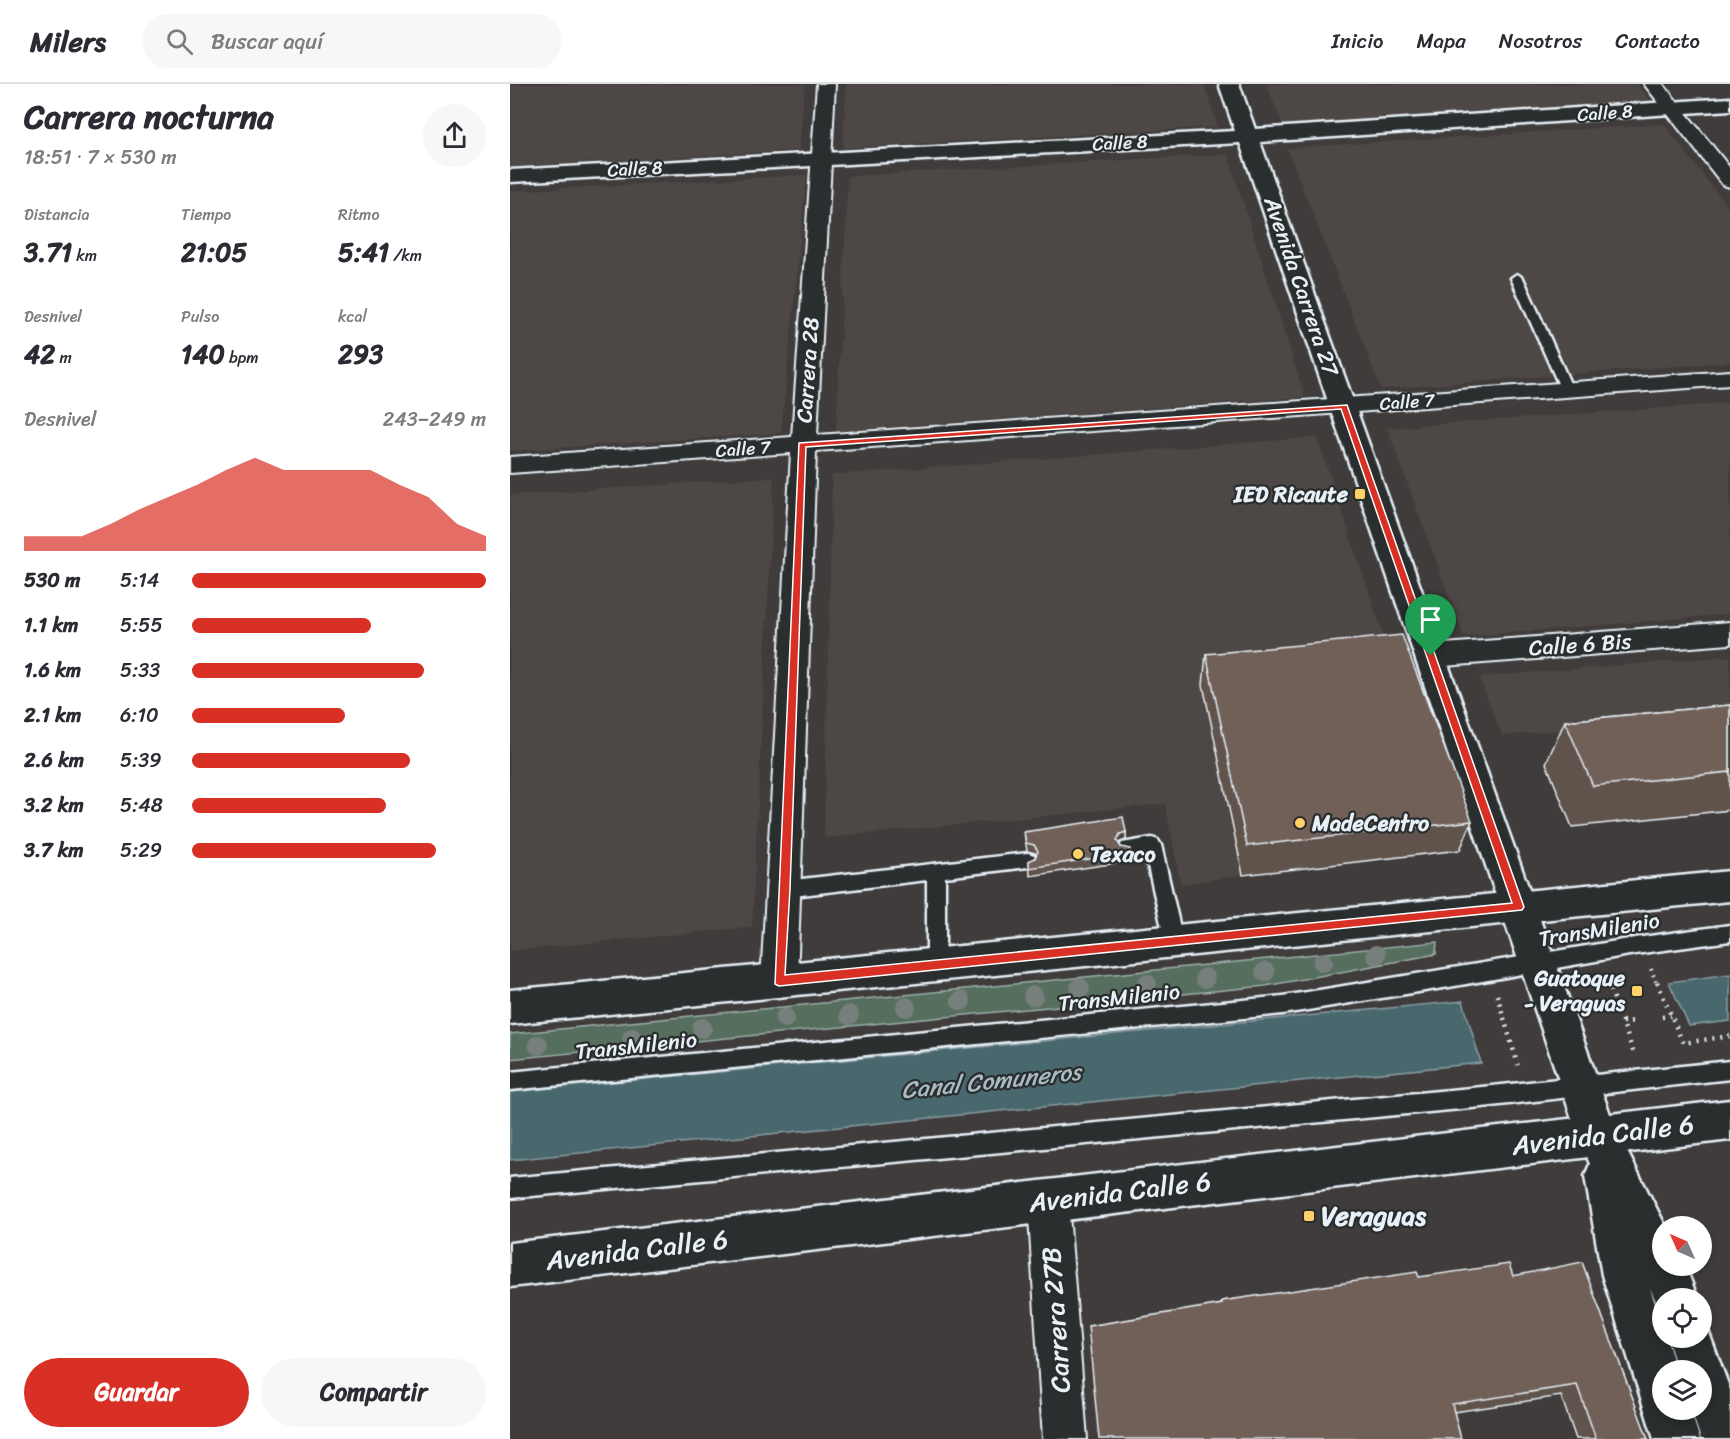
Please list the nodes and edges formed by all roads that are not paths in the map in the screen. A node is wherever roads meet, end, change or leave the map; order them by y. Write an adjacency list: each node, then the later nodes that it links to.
1 (826, 84): 7 (street, Carrera 28)
2 (1229, 84): 6 (main road, Avenida Carrera 27)
3 (1653, 84): 5 (street)
4 (1730, 104): 5 (main road, Calle 8)
5 (1673, 108): 6 (main road, Calle 8); 9 (street)
6 (1249, 136): 7 (main road, Calle 8); 13 (main road, Avenida Carrera 27)
7 (820, 159): 8 (main road, Calle 8); 14 (street, Carrera 28)
8 (510, 176)
9 (1730, 181)
10 (1516, 278): 12 (lane)
11 (1730, 378): 12 (street, Calle 7)
12 (1566, 390): 13 (street, Calle 7)
13 (1344, 406): 14 (street, Calle 7); 17 (main road, Avenida Carrera 27)
14 (802, 445): 15 (street, Calle 7); 22 (street, Carrera 28)
15 (510, 465)
16 (1730, 633): 17 (street, Calle 6 Bis)
17 (1431, 656): 23 (main road, Avenida Carrera 27)
18 (1128, 848): 25 (lane)
19 (1028, 860): 20 (lane)
20 (936, 871): 22 (lane); 27 (lane)
21 (1730, 886): 23 (main road)
22 (785, 889): 28 (street, Carrera 28)
23 (1518, 907): 25 (main road); 26 (main road, Avenida Carrera 27)
24 (1730, 933): 26 (lane, TransMilenio)
25 (1174, 941): 27 (main road)
26 (1538, 963): 31 (lane, TransMilenio); 32 (main road, Avenida Carrera 27)
27 (936, 965): 28 (main road)
28 (779, 981): 29 (main road)
29 (510, 1007)
30 (1730, 1070): 32 (lane)
31 (510, 1081)
32 (1581, 1086): 34 (main road, Avenida Carrera 27); 35 (lane)
33 (1730, 1120): 34 (main road, Avenida Calle 6)
34 (1598, 1136): 36 (main road, Avenida Calle 6); 37 (main road, Avenida Carrera 27); 39 (main road, Avenida Carrera 27)
35 (510, 1188)
36 (1048, 1201): 38 (main road, Avenida Calle 6); 42 (street, Carrera 27B)
37 (1652, 1243)
38 (510, 1265)
39 (1652, 1363)
40 (1712, 1404): 44 (main road)
41 (1670, 1420): 43 (main road)
42 (1065, 1439)
43 (1677, 1439)
44 (1724, 1439)

